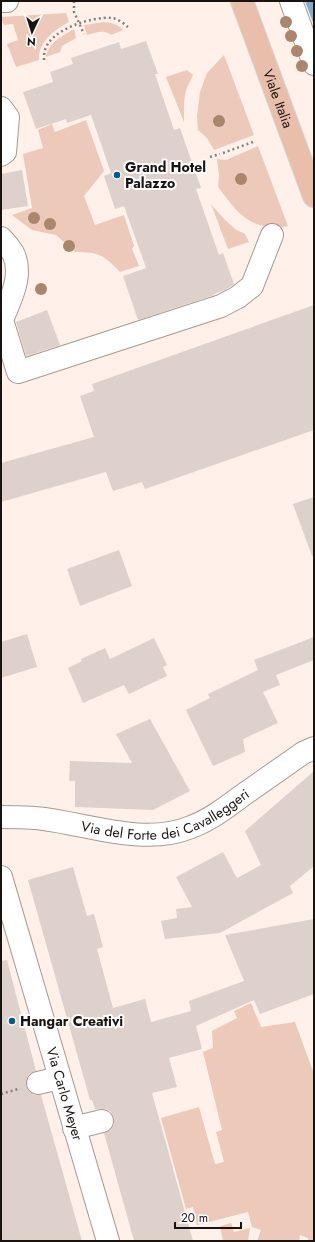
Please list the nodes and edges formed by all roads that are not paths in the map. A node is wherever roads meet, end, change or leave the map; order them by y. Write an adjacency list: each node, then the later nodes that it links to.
1 (1, 1): 2 (street)
2 (7, 1)
3 (242, 1): 8 (main road, Viale Italia)
4 (291, 1): 5 (street)
5 (314, 64)
6 (1, 108): 7 (street)
7 (1, 155)
8 (314, 196)
9 (272, 235): 10 (street)
10 (1, 238)
11 (314, 748): 12 (street, Via del Forte dei Cavalleggeri)
12 (1, 817)
13 (1, 877): 14 (street, Via Carlo Meyer)
14 (59, 1078): 15 (street); 17 (street, Via Carlo Meyer)
15 (38, 1084)
16 (102, 1121): 17 (street)
17 (74, 1128): 18 (street, Via Carlo Meyer)
18 (108, 1241)

